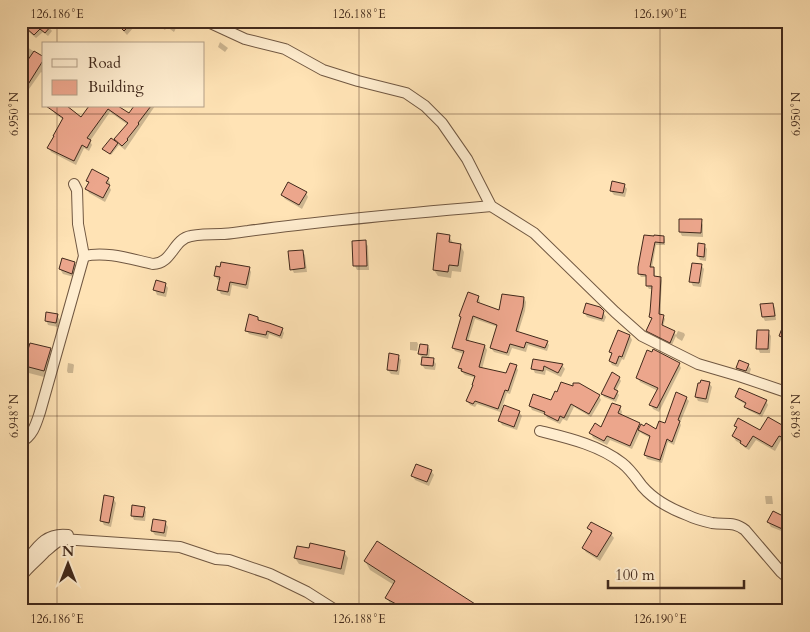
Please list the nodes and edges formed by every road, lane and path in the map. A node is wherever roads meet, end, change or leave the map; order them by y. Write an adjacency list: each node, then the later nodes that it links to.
1 (206, 21): 3 (street)
2 (74, 184): 4 (street)
3 (491, 206): 4 (street); 5 (street)
4 (84, 256): 7 (street)
5 (789, 393)
6 (540, 430): 11 (street)
7 (21, 442)
8 (84, 541): 9 (street); 10 (street); 12 (street)
9 (21, 568)
10 (21, 577)
11 (789, 579)
12 (337, 611)

